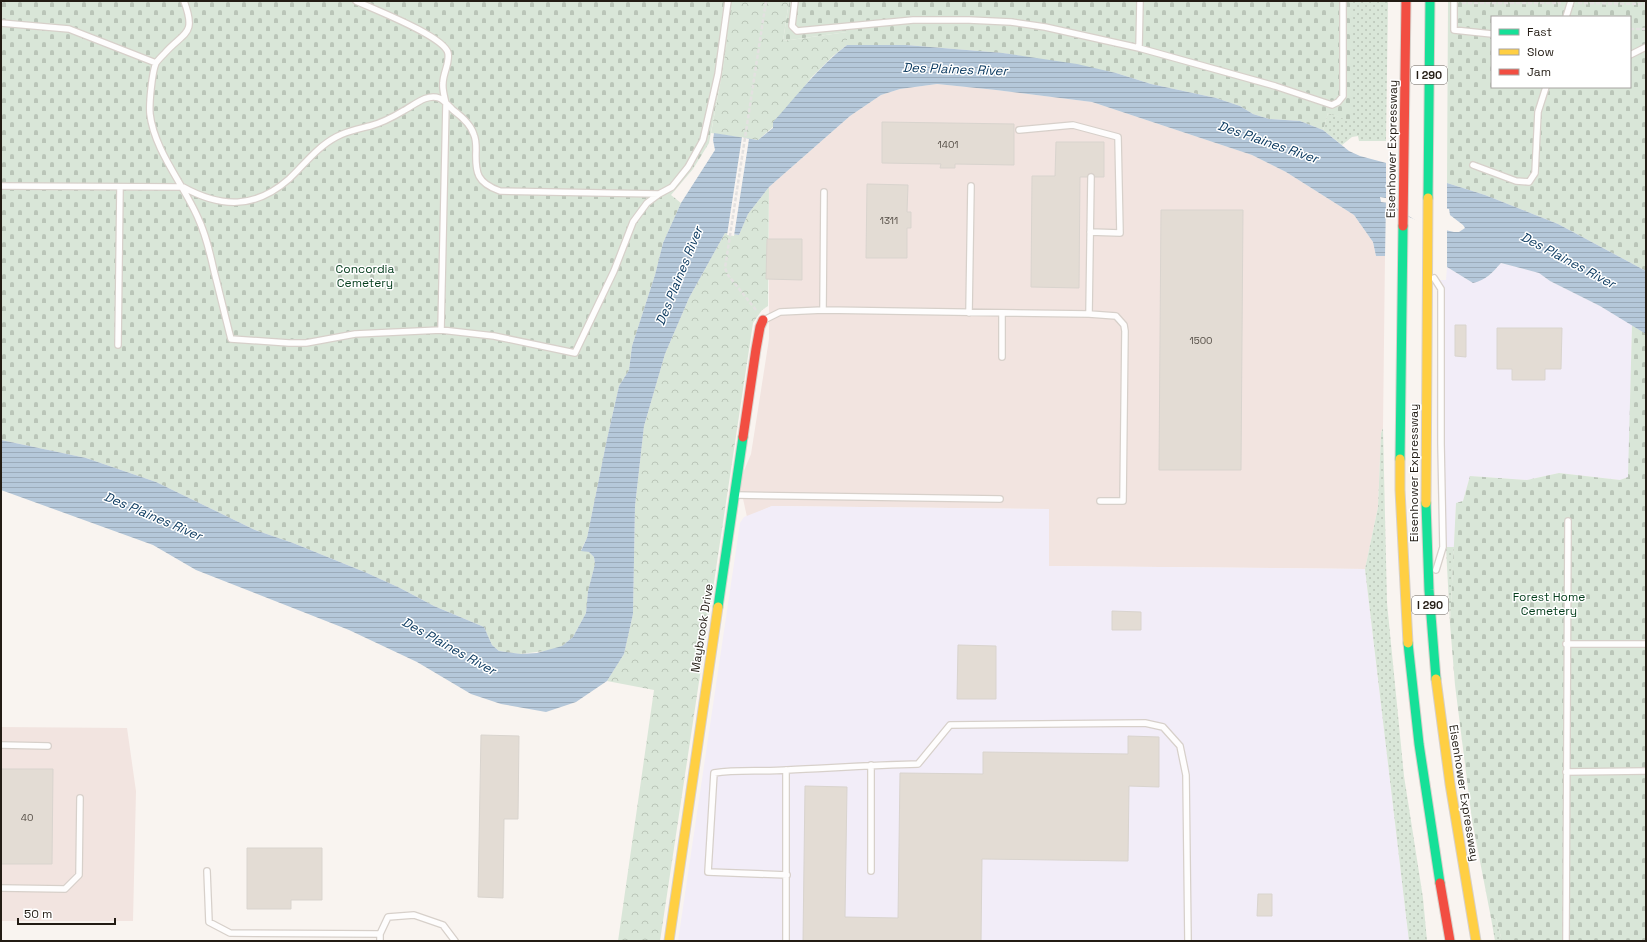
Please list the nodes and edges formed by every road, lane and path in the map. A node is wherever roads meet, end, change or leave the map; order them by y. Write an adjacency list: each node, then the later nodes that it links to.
1 (184, 1): 23 (lane)
2 (356, 1): 14 (lane)
3 (373, 1): 14 (lane)
4 (728, 1): 34 (lane)
5 (766, 1): 41 (path)
6 (795, 1): 21 (lane)
7 (1140, 1): 21 (lane)
8 (1343, 1): 21 (lane)
9 (1406, 1): 62 (main road, Eisenhower Expressway / I 290)
10 (1430, 1): 36 (main road, Eisenhower Expressway / I 290)
11 (1454, 2): 12 (path); 19 (lane)
12 (1571, 2): 13 (path); 15 (lane)
13 (1646, 4)
14 (371, 8): 25 (lane)
15 (1566, 16)
16 (1, 23): 23 (lane)
17 (1631, 29): 18 (path)
18 (1646, 29)
19 (1491, 34)
20 (1646, 47): 22 (lane)
21 (1139, 48)
22 (1631, 54)
23 (156, 63): 32 (lane)
24 (1546, 88): 27 (lane)
25 (446, 104): 32 (lane); 34 (lane); 42 (lane)
26 (1019, 130): 35 (lane)
27 (1473, 165)
28 (1091, 177): 35 (lane)
29 (1, 186): 31 (lane)
30 (971, 186): 38 (lane)
31 (120, 187): 32 (lane); 43 (lane)
32 (183, 187): 42 (lane)
33 (824, 192): 37 (lane)
34 (658, 194): 42 (lane)
35 (1090, 232): 40 (lane)
36 (1427, 267): 49 (main road, Eisenhower Expressway / I 290); 49 (lane)
37 (822, 310): 38 (lane); 41 (lane)
38 (969, 313): 39 (lane)
39 (1002, 314): 40 (lane); 44 (lane)
40 (1089, 314): 47 (lane)
41 (763, 320): 45 (main road, Maybrook Drive)
42 (441, 330)
43 (118, 344)
44 (1002, 357)
45 (734, 495): 46 (lane); 68 (main road, Maybrook Drive)
46 (1000, 499)
47 (1100, 501)
48 (1568, 521): 50 (lane)
49 (1429, 591): 72 (main road, Eisenhower Expressway / I 290)
50 (1566, 644): 51 (lane); 57 (lane)
51 (1646, 644)
52 (1, 745): 53 (lane)
53 (48, 746)
54 (871, 765): 55 (lane); 60 (lane); 70 (lane)
55 (786, 770): 61 (lane); 61 (lane)
56 (1646, 771): 57 (lane)
57 (1566, 772): 73 (lane)
58 (80, 798): 63 (lane)
59 (207, 871): 65 (lane)
60 (871, 871)
61 (787, 875): 69 (lane)
62 (1439, 878): 64 (main road); 71 (main road, Eisenhower Expressway / I 290)
63 (1, 888)
64 (1436, 917)
65 (380, 934): 66 (lane); 67 (lane)
66 (380, 941)
67 (455, 941)
68 (669, 941)
69 (786, 941)
70 (1188, 941)
71 (1450, 941)
72 (1476, 941)
73 (1566, 941)

